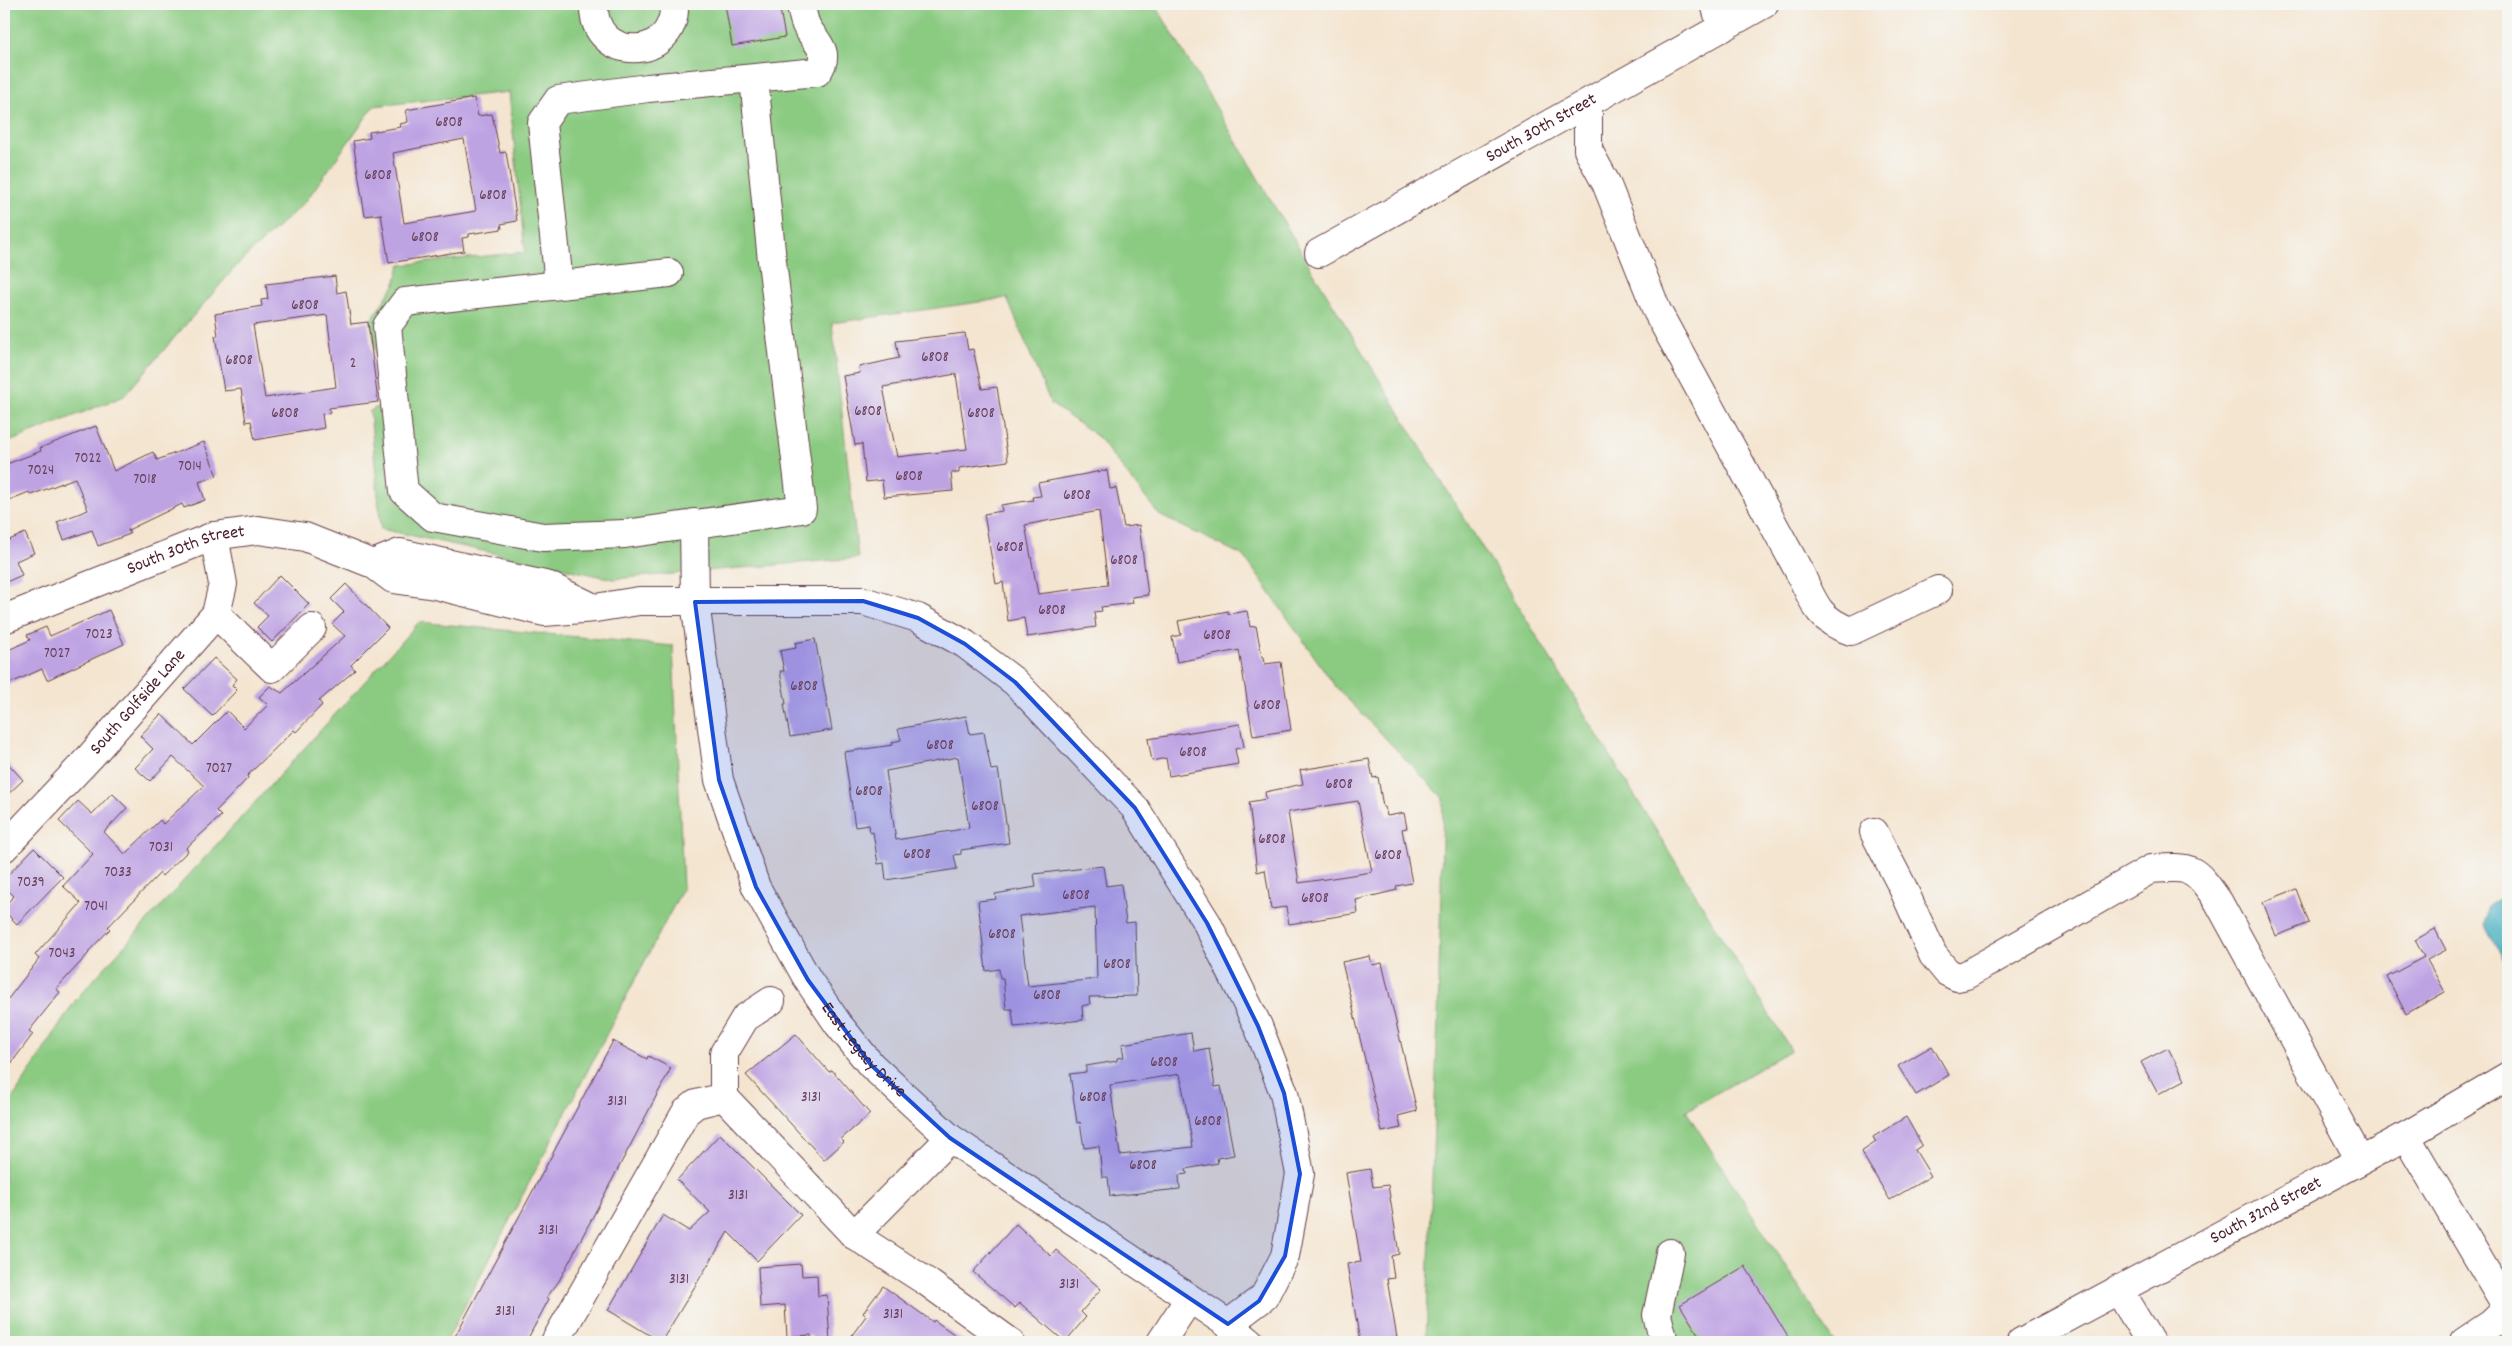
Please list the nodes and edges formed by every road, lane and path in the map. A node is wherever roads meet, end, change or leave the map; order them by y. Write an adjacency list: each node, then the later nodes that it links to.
1 (594, 4): 6 (street)
2 (674, 4): 6 (street)
3 (801, 4): 7 (street)
4 (1764, 4): 5 (street, South 30th Street)
5 (1719, 16): 9 (street, South 30th Street)
6 (643, 48): 8 (street)
7 (754, 79): 8 (street); 13 (street)
8 (648, 88): 12 (street)
9 (1588, 103): 10 (street, South 30th Street); 17 (street)
10 (1319, 253)
11 (669, 273): 12 (street)
12 (559, 284): 13 (street)
13 (694, 524): 19 (street, East Legacy Drive)
14 (214, 536): 15 (street, South 30th Street); 21 (street, South Golfside Lane); 22 (street, South 30th Street)
15 (373, 564): 16 (street); 18 (street, South 30th Street)
16 (489, 571): 18 (street); 20 (street)
17 (1938, 590)
18 (486, 598): 20 (street, South 30th Street)
19 (695, 602): 20 (street, South 30th Street); 30 (street, East Legacy Drive); 37 (street, South 30th Street)
20 (595, 608)
21 (216, 614): 23 (street); 25 (street, South Golfside Lane)
22 (4, 619)
23 (312, 628)
24 (1874, 832): 31 (street)
25 (4, 848)
26 (771, 1001): 28 (street)
27 (2508, 1076): 29 (street, South 32nd Street)
28 (724, 1096): 32 (street); 38 (street)
29 (2406, 1136): 31 (street, South 32nd Street); 36 (street)
30 (950, 1138): 32 (street); 35 (street, East Legacy Drive)
31 (2360, 1160): 34 (street, South 32nd Street)
32 (854, 1235): 39 (street)
33 (1670, 1253): 42 (street)
34 (2118, 1289): 43 (street, South 32nd Street); 44 (street)
35 (1189, 1299): 37 (street, East Legacy Drive); 40 (street)
36 (2508, 1308): 45 (street)
37 (1228, 1324): 41 (street, East Legacy Drive)
38 (555, 1342)
39 (1010, 1342)
40 (1161, 1342)
41 (1250, 1342)
42 (1664, 1342)
43 (2021, 1342)
44 (2150, 1342)
45 (2464, 1342)

